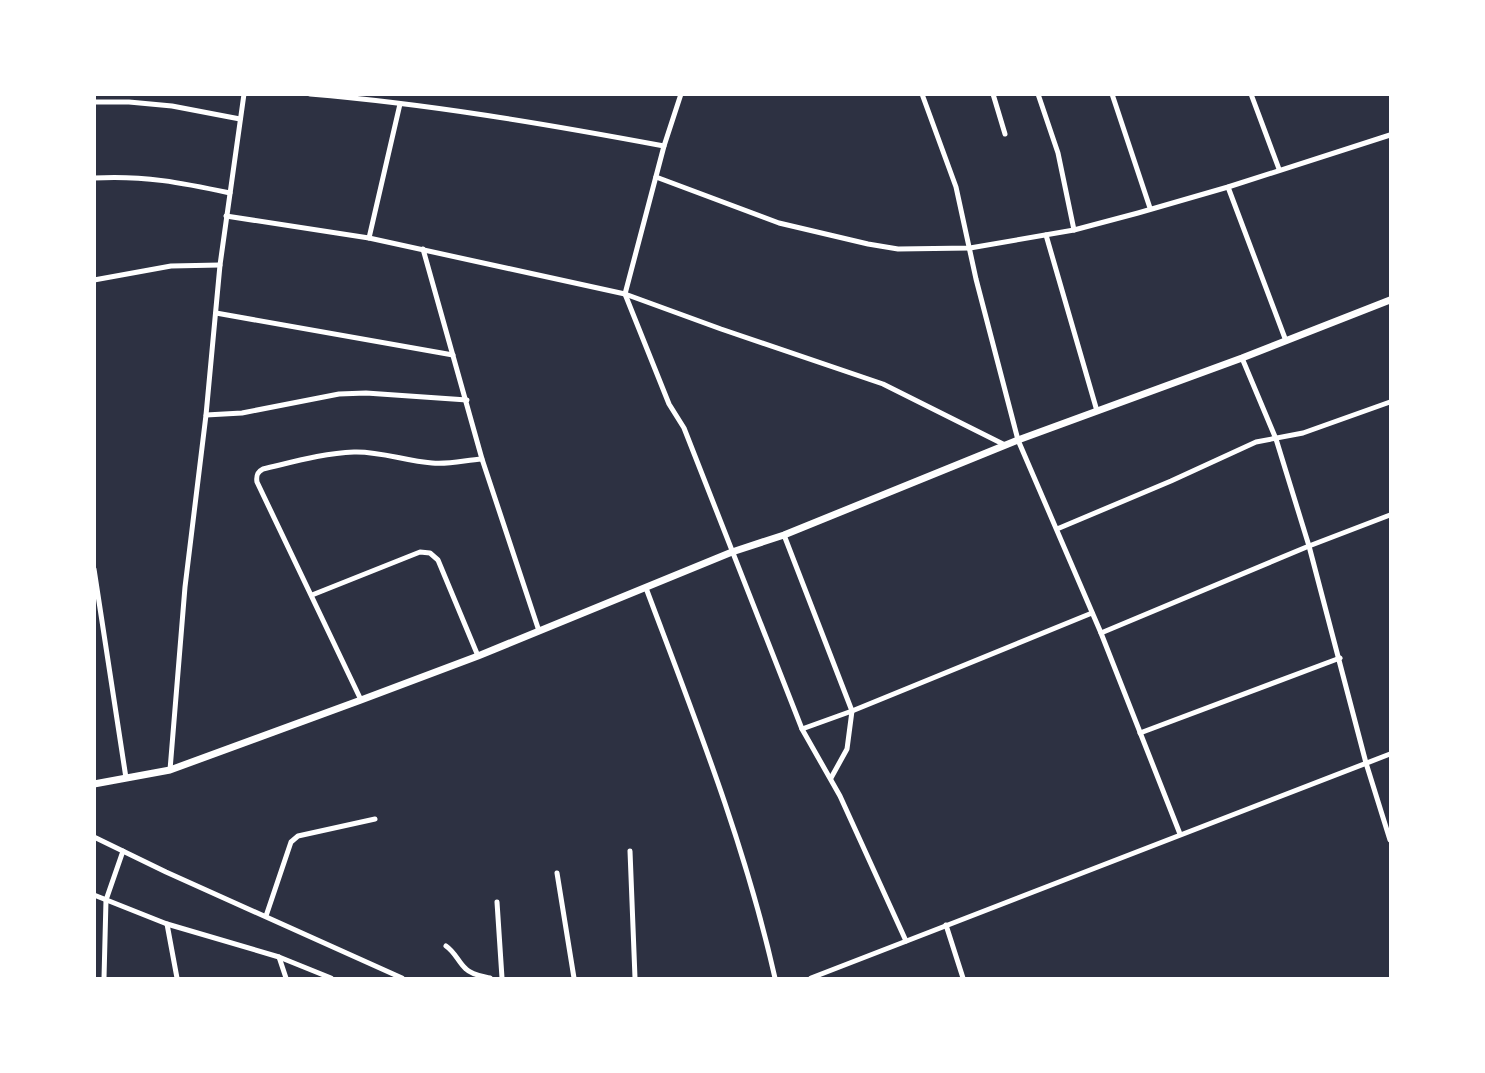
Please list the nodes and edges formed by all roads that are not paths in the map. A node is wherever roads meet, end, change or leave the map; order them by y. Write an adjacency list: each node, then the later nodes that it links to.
1 (244, 94): 11 (street)
2 (310, 94): 10 (street)
3 (681, 94): 14 (street)
4 (922, 94): 25 (street)
5 (993, 94): 12 (street)
6 (1038, 94): 22 (street)
7 (1112, 94): 20 (street)
8 (1251, 94): 15 (street)
9 (94, 102): 11 (street)
10 (400, 104): 14 (street); 24 (street)
11 (240, 119): 19 (street)
12 (1005, 134)
13 (1390, 135): 15 (street)
14 (664, 146): 16 (street)
15 (1280, 169): 18 (street)
16 (656, 177): 25 (street); 29 (street)
17 (94, 178): 19 (street)
18 (1228, 187): 20 (street); 32 (street)
19 (230, 193): 21 (street)
20 (1150, 208): 22 (street)
21 (226, 216): 24 (street); 27 (street)
22 (1074, 230): 23 (street)
23 (1046, 235): 25 (street); 37 (street)
24 (369, 238): 26 (street)
25 (970, 248): 40 (street)
26 (423, 249): 29 (street); 33 (street)
27 (220, 265): 28 (street); 31 (street)
28 (94, 280)
29 (625, 294): 41 (street); 47 (street)
30 (1390, 300): 32 (street)
31 (216, 313): 33 (street); 38 (street)
32 (1286, 341): 34 (street)
33 (453, 355): 35 (street)
34 (1242, 358): 37 (street); 39 (street)
35 (467, 400): 38 (street); 42 (street)
36 (1390, 402): 39 (street)
37 (1097, 411): 40 (street)
38 (206, 416): 62 (street)
39 (1276, 439): 44 (street); 46 (street)
40 (1018, 440): 41 (street); 44 (street)
41 (1006, 446): 45 (street)
42 (482, 459): 50 (street); 52 (street)
43 (1390, 515): 46 (street)
44 (1057, 529): 51 (street)
45 (784, 535): 47 (street); 57 (street)
46 (1309, 546): 53 (street); 55 (street)
47 (732, 552): 49 (street); 58 (street)
48 (94, 569): 63 (street)
49 (646, 588): 52 (street); 91 (street)
50 (312, 596): 54 (street); 56 (street)
51 (1092, 613): 53 (street); 57 (street)
52 (539, 631): 54 (street)
53 (1101, 633): 59 (street)
54 (478, 656): 56 (street)
55 (1340, 658): 59 (street); 61 (street)
56 (361, 700): 62 (street)
57 (852, 711): 58 (street); 64 (street)
58 (802, 729): 64 (street)
59 (1140, 733): 67 (street)
60 (1390, 754): 61 (street)
61 (1366, 763): 67 (street); 69 (street)
62 (170, 770): 63 (street)
63 (126, 778): 65 (street)
64 (831, 778): 79 (street)
65 (94, 784)
66 (375, 819): 76 (street)
67 (1180, 834): 78 (street)
68 (94, 837): 70 (street)
69 (1390, 840)
70 (123, 851): 74 (street); 76 (street)
71 (630, 851): 90 (street)
72 (557, 873): 89 (street)
73 (94, 895): 74 (street)
74 (106, 900): 77 (street); 82 (street)
75 (497, 902): 88 (street)
76 (266, 916): 86 (street)
77 (167, 924): 81 (street); 83 (street)
78 (946, 925): 79 (street); 93 (street)
79 (906, 941): 92 (street)
80 (446, 946): 87 (street)
81 (279, 957): 84 (street); 85 (street)
82 (104, 978)
83 (177, 978)
84 (286, 978)
85 (331, 978)
86 (402, 978)
87 (490, 978)
88 (502, 978)
89 (574, 978)
90 (635, 978)
91 (775, 978)
92 (811, 978)
93 (963, 978)

